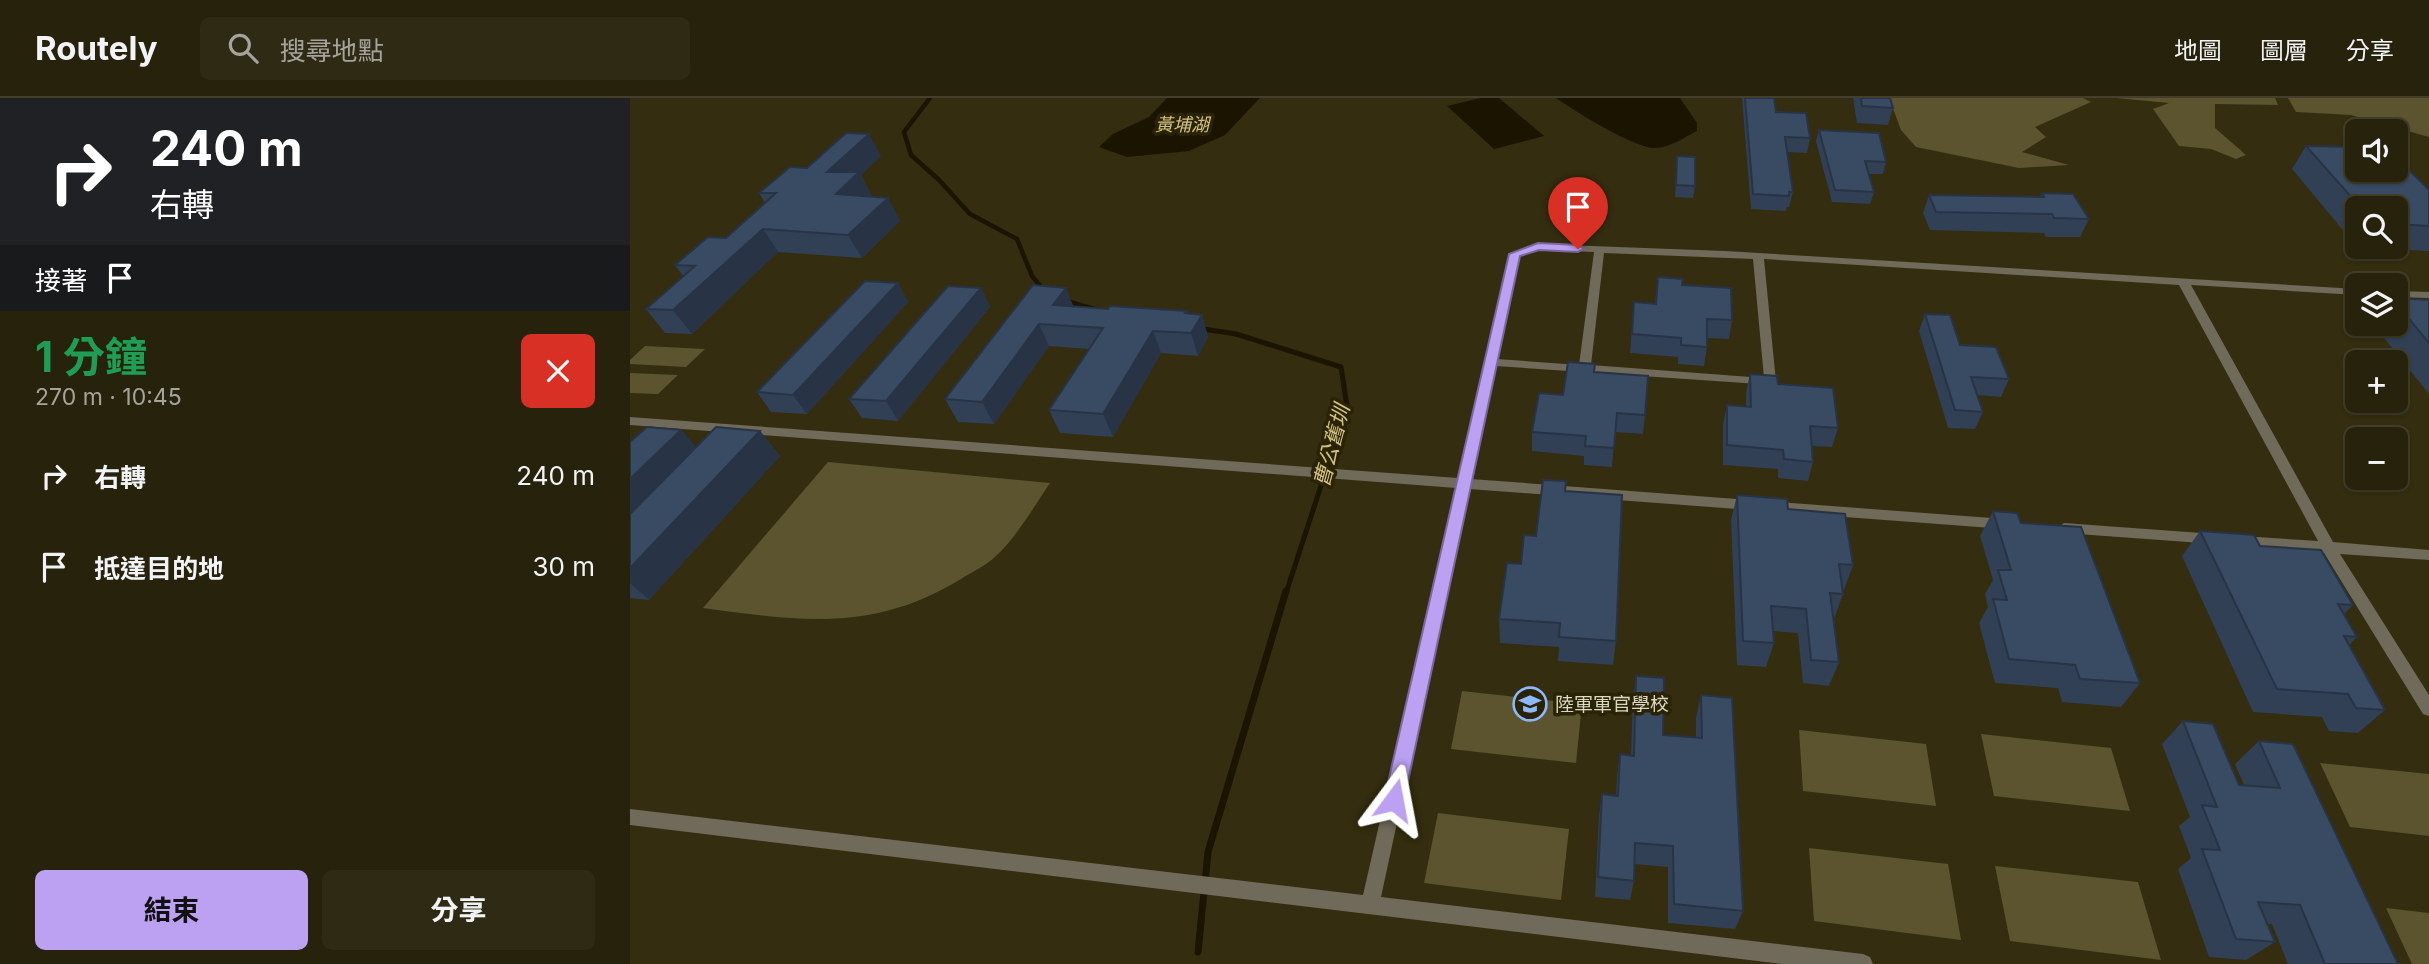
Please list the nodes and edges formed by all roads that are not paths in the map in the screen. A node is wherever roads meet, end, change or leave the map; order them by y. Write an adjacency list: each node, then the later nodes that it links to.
1 (1599, 250): 2 (street); 7 (street); 8 (street)
2 (1758, 256): 3 (street); 8 (street)
3 (2184, 283): 4 (street); 13 (street)
4 (2345, 291)
5 (2408, 294): 6 (street)
6 (2429, 295)
7 (1489, 362): 8 (street); 10 (street)
8 (1585, 368)
9 (630, 421): 10 (street)
10 (1464, 483): 11 (street); 17 (street)
11 (2023, 525)
12 (2051, 527): 13 (street)
13 (2329, 548): 14 (street); 15 (street)
14 (2429, 555)
15 (2429, 709)
16 (630, 817): 17 (street)
17 (1370, 905): 18 (street)
18 (1863, 964)

